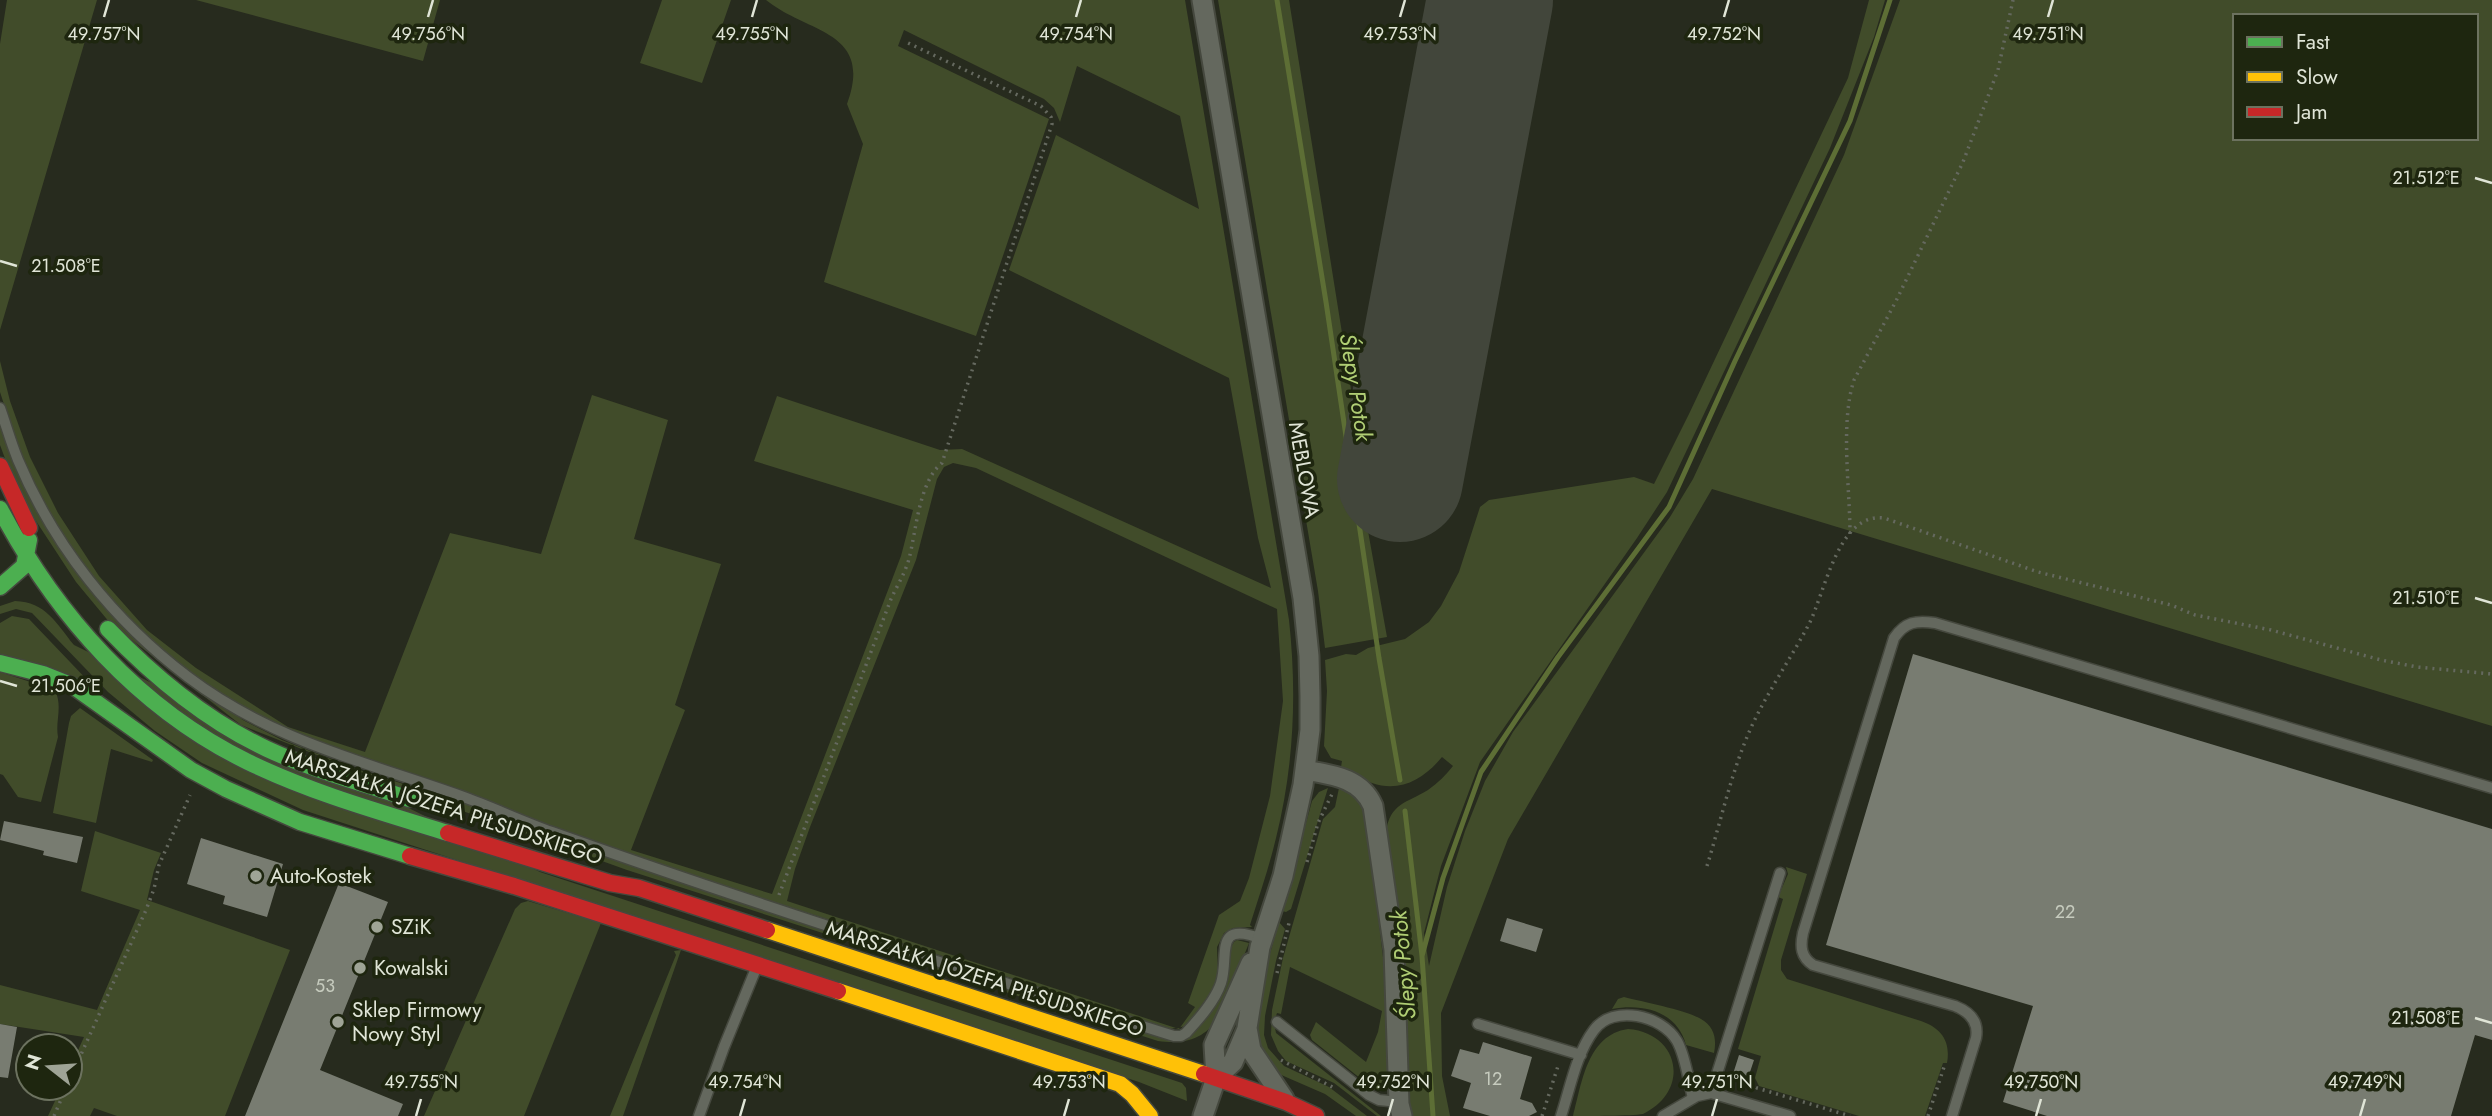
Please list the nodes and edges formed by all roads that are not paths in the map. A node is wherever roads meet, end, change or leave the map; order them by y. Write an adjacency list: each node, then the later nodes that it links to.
1 (1202, 0): 15 (street, MEBLOWA)
2 (0, 408): 21 (lane)
3 (0, 466): 5 (main road)
4 (0, 509): 7 (main road, MARSZAŁKA JÓZEFA PIŁSUDSKIEGO)
5 (30, 531): 7 (main road); 7 (main road)
6 (4, 558): 7 (main road)
7 (26, 558): 8 (main road); 12 (main road, MARSZAŁKA JÓZEFA PIŁSUDSKIEGO)
8 (0, 587)
9 (19, 593): 10 (main road)
10 (0, 597)
11 (37, 597): 12 (main road)
12 (63, 609): 20 (main road, MARSZAŁKA JÓZEFA PIŁSUDSKIEGO)
13 (101, 621): 17 (main road, MARSZAŁKA JÓZEFA PIŁSUDSKIEGO)
14 (0, 663): 22 (main road)
15 (1305, 770): 21 (street, MEBLOWA); 31 (street)
16 (2492, 788): 39 (lane)
17 (429, 806)
18 (513, 836): 20 (main road, MARSZAŁKA JÓZEFA PIŁSUDSKIEGO)
19 (1780, 873): 28 (lane)
20 (639, 888): 27 (main road, MARSZAŁKA JÓZEFA PIŁSUDSKIEGO)
21 (1261, 943): 25 (street, MEBLOWA); 27 (street, MEBLOWA)
22 (758, 965): 32 (lane); 33 (main road)
23 (1277, 1022): 31 (lane)
24 (1478, 1024): 26 (lane)
25 (1247, 1028): 27 (street, MEBLOWA); 30 (street, MEBLOWA)
26 (1581, 1055): 29 (lane); 36 (lane)
27 (1216, 1077): 30 (main road, MARSZAŁKA JÓZEFA PIŁSUDSKIEGO); 34 (street)
28 (1711, 1094): 29 (lane); 38 (lane)
29 (1693, 1098): 37 (lane)
30 (1286, 1102): 35 (main road, MARSZAŁKA JÓZEFA PIŁSUDSKIEGO)
31 (1401, 1109)
32 (703, 1115)
33 (1150, 1116)
34 (1203, 1116)
35 (1316, 1116)
36 (1561, 1116)
37 (1663, 1116)
38 (1790, 1116)
39 (1952, 1116)

